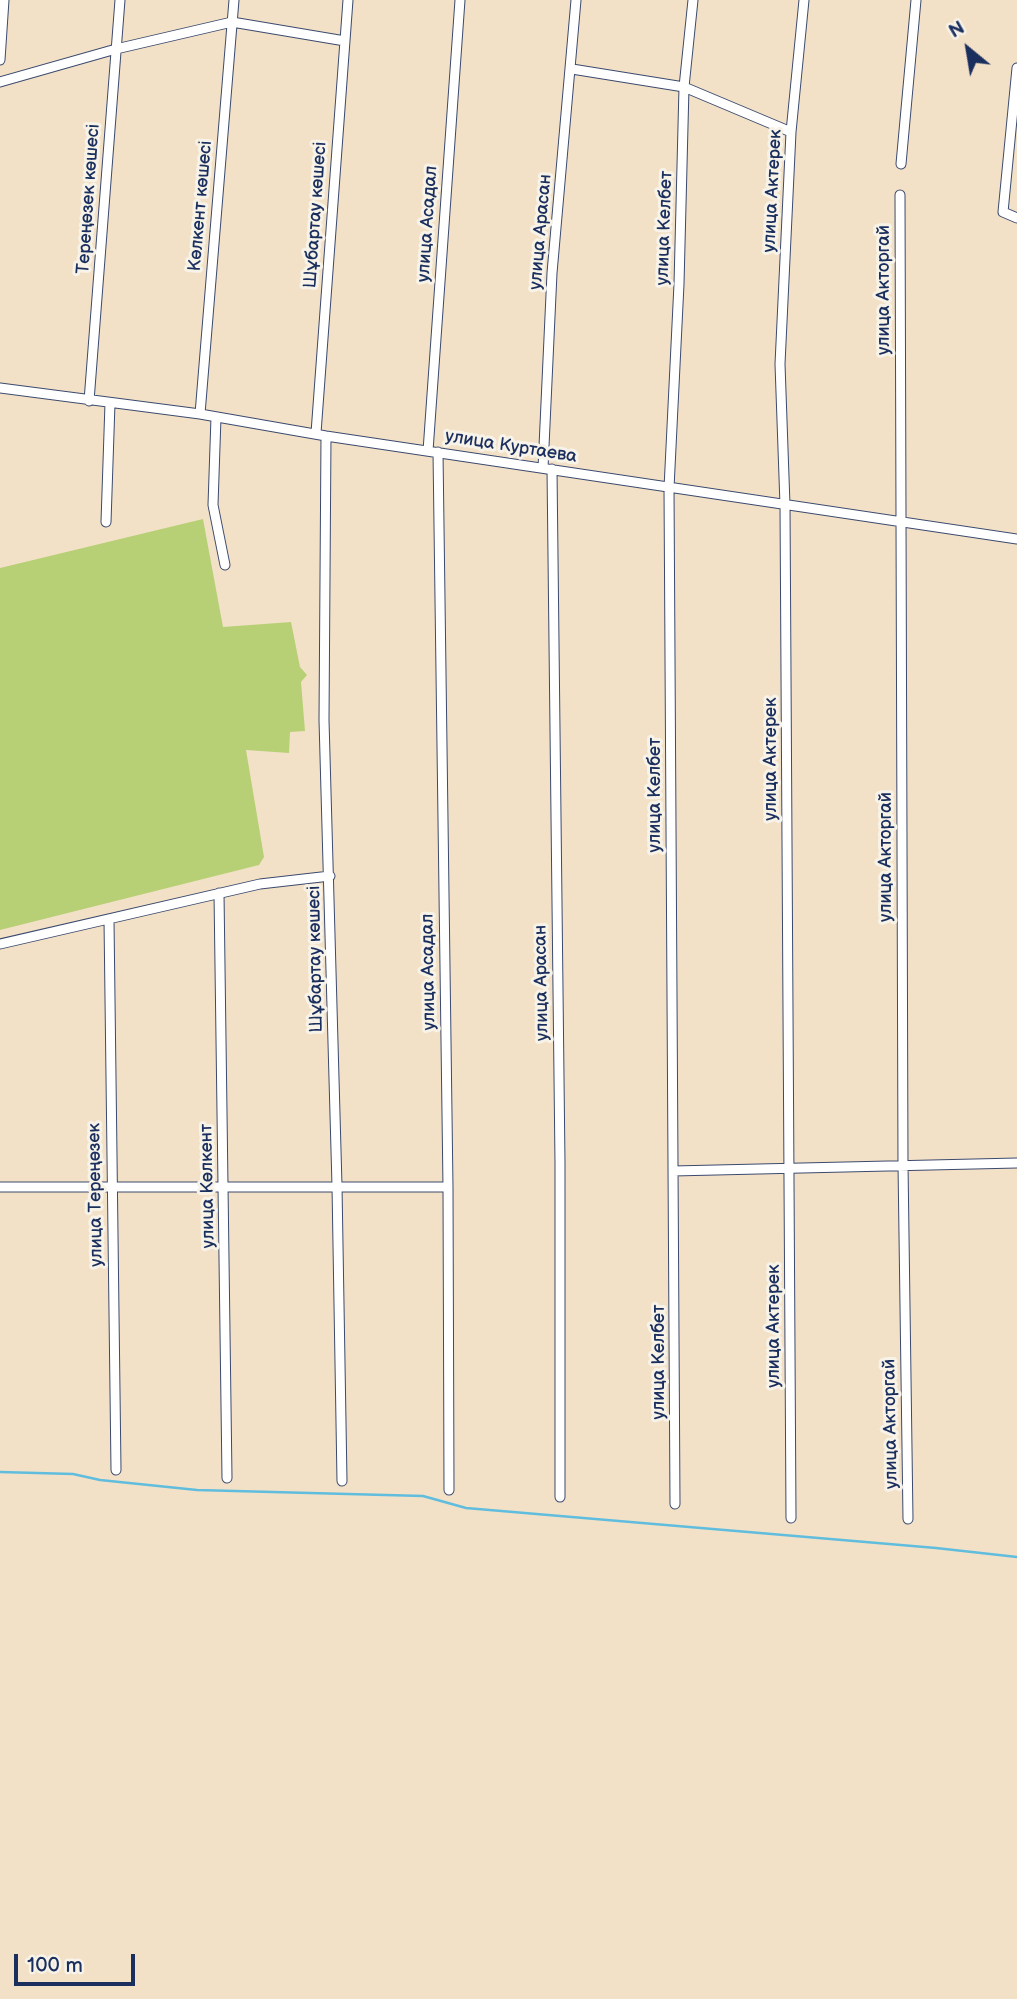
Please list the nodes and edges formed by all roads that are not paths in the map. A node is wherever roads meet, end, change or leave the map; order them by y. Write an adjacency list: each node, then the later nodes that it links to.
1 (4, 0): 13 (street)
2 (120, 0): 12 (street, Тереңөзек көшесі)
3 (234, 0): 10 (street, Көлкент көшесі)
4 (348, 0): 11 (street, Шұбартау көшесі)
5 (460, 0): 29 (street, улица Асадал)
6 (576, 0): 15 (street, улица Арасан)
7 (693, 0): 17 (street, улица Келбет)
8 (804, 0): 18 (street, улица Актерек)
9 (916, 0): 20 (street)
10 (232, 22): 11 (street); 12 (street); 26 (street, Көлкент көшесі)
11 (345, 41): 28 (street, Шұбартау көшесі)
12 (116, 49): 16 (street); 24 (street, Тереңөзек көшесі)
13 (0, 61)
14 (1017, 68): 19 (street)
15 (572, 69): 17 (street); 30 (street, улица Арасан)
16 (0, 82)
17 (684, 87): 18 (street); 31 (street, улица Келбет)
18 (791, 132): 32 (street, улица Актерек)
19 (1013, 145): 22 (street)
20 (901, 164)
21 (900, 195): 34 (street, улица Акторгай)
22 (1017, 218)
23 (0, 388): 24 (street, улица Куртаева)
24 (89, 401): 25 (street, улица Куртаева)
25 (110, 403): 26 (street, улица Куртаева); 33 (street)
26 (200, 414): 27 (street, улица Куртаева)
27 (216, 417): 28 (street, улица Куртаева); 36 (street)
28 (321, 435): 29 (street, улица Куртаева); 37 (street, Шұбартау көшесі)
29 (433, 452): 30 (street, улица Куртаева); 49 (street, улица Асадал)
30 (548, 469): 31 (street, улица Куртаева); 54 (street, улица Арасан)
31 (669, 488): 32 (street, улица Куртаева); 44 (street, улица Келбет)
32 (785, 505): 34 (street, улица Куртаева); 43 (street, улица Актерек)
33 (106, 522)
34 (900, 523): 35 (street, улица Куртаева); 42 (street, улица Акторгай)
35 (1017, 539)
36 (225, 565)
37 (330, 876): 38 (street); 47 (street, Шұбартау көшесі)
38 (219, 893): 39 (street); 46 (street, улица Көлкент)
39 (109, 920): 40 (street); 45 (street, улица Тереңөзек)
40 (0, 944)
41 (1017, 1163): 42 (street)
42 (903, 1164): 43 (street); 57 (street, улица Акторгай)
43 (789, 1168): 44 (street); 56 (street, улица Актерек)
44 (673, 1171): 55 (street, улица Келбет)
45 (111, 1186): 46 (street); 48 (street); 50 (street, улица Тереңөзек)
46 (223, 1186): 47 (street); 51 (street, улица Көлкент)
47 (337, 1186): 49 (street); 52 (street, Шұбартау көшесі)
48 (0, 1187)
49 (448, 1187): 53 (street, улица Асадал)
50 (116, 1470)
51 (227, 1478)
52 (342, 1481)
53 (449, 1490)
54 (560, 1497)
55 (675, 1504)
56 (791, 1518)
57 (908, 1519)

